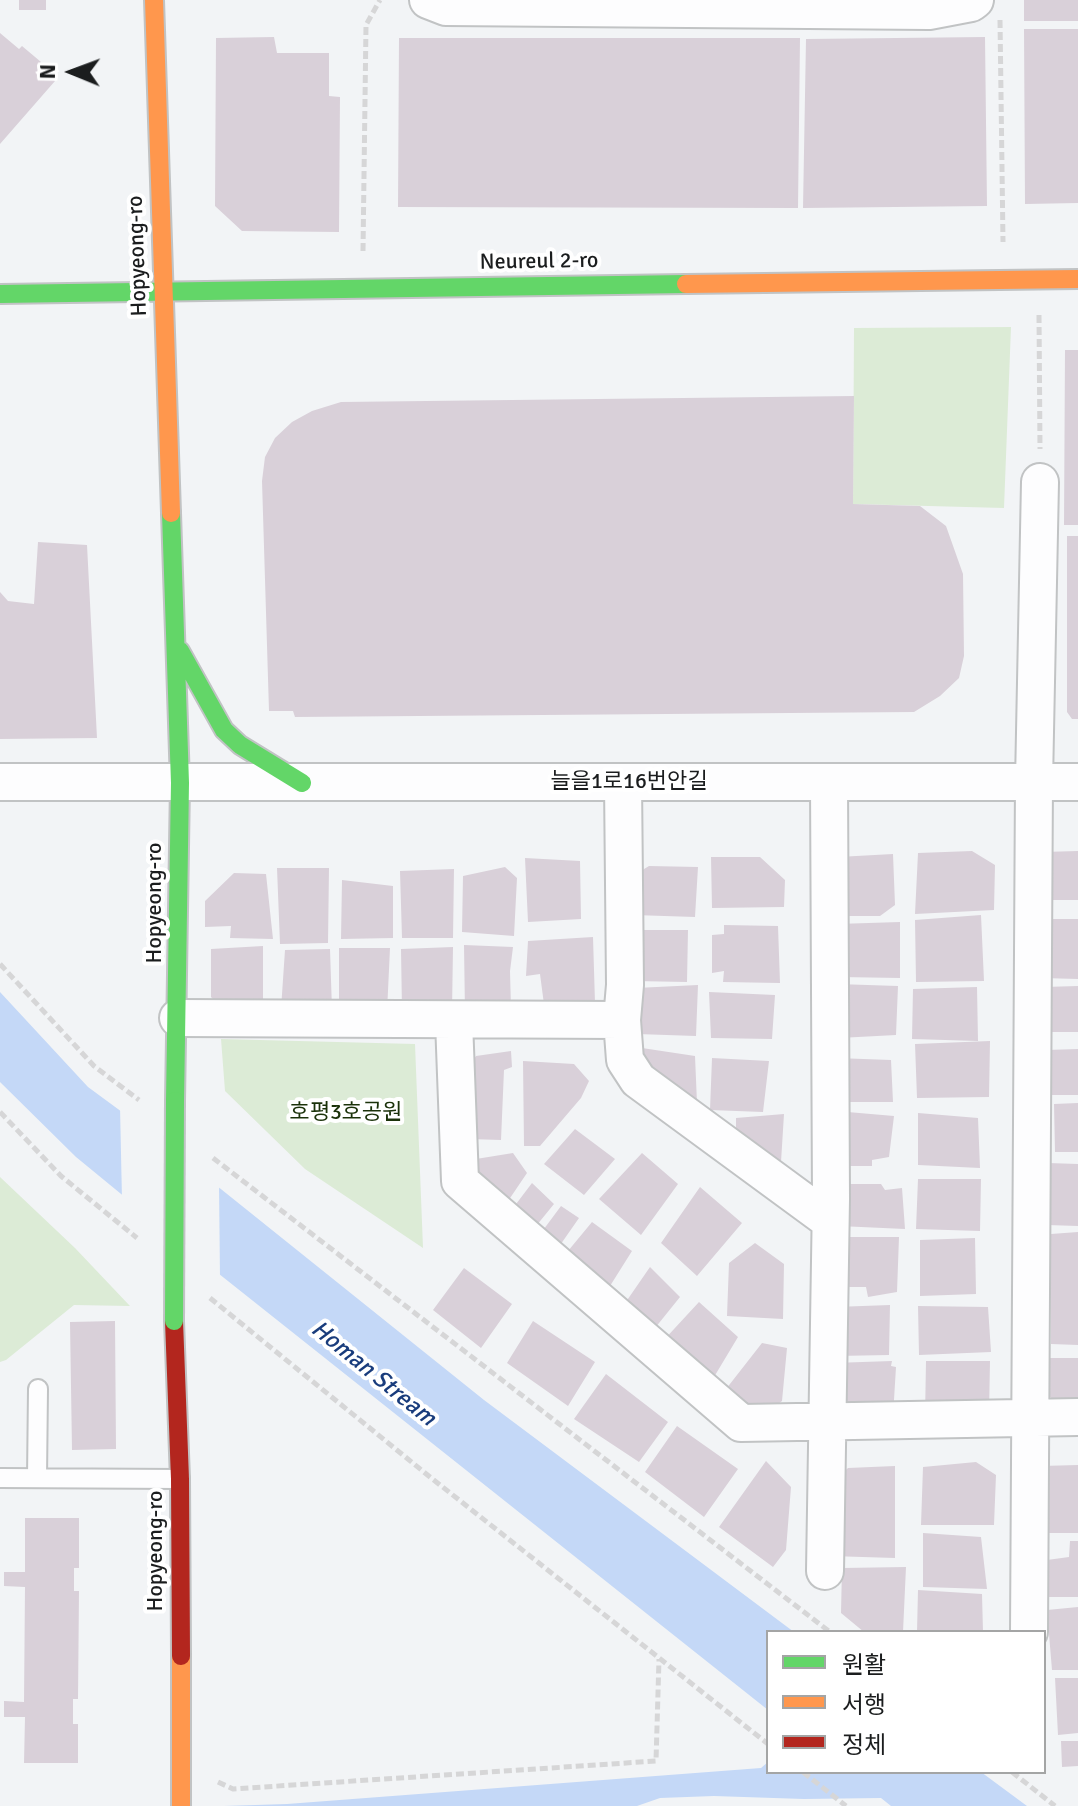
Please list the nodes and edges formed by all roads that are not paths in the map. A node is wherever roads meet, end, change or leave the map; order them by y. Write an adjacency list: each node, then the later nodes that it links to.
1 (154, 0): 5 (street, Hopyeong-ro)
2 (428, 0): 3 (street)
3 (987, 8)
4 (1078, 279): 5 (street, Neureul 2-ro)
5 (163, 291): 6 (street, Neureul 2-ro); 8 (street, Hopyeong-ro)
6 (0, 294)
7 (1040, 482): 12 (street)
8 (175, 641): 14 (street, Hopyeong-ro); 15 (street)
9 (0, 782): 14 (street, 늘을1로16번안길)
10 (623, 782): 11 (street, 늘을1로16번안길); 15 (street, 늘을1로16번안길); 17 (street)
11 (829, 782): 12 (street, 늘을1로16번안길); 19 (street)
12 (1034, 782): 13 (street, 늘을1로16번안길); 22 (street)
13 (1078, 782)
14 (180, 783): 15 (street, 늘을1로16번안길); 16 (street, Hopyeong-ro)
15 (302, 783)
16 (178, 1018): 18 (street); 26 (street, Hopyeong-ro, bridge)
17 (622, 1020): 18 (street); 19 (street)
18 (454, 1021): 23 (street)
19 (830, 1221): 23 (street)
20 (38, 1389): 25 (lane)
21 (1078, 1417): 22 (street)
22 (1029, 1418): 23 (street); 28 (street)
23 (828, 1423): 27 (street)
24 (0, 1478): 25 (lane)
25 (37, 1478): 26 (lane)
26 (180, 1479): 29 (street, Hopyeong-ro)
27 (825, 1571)
28 (1029, 1630)
29 (181, 1806)

